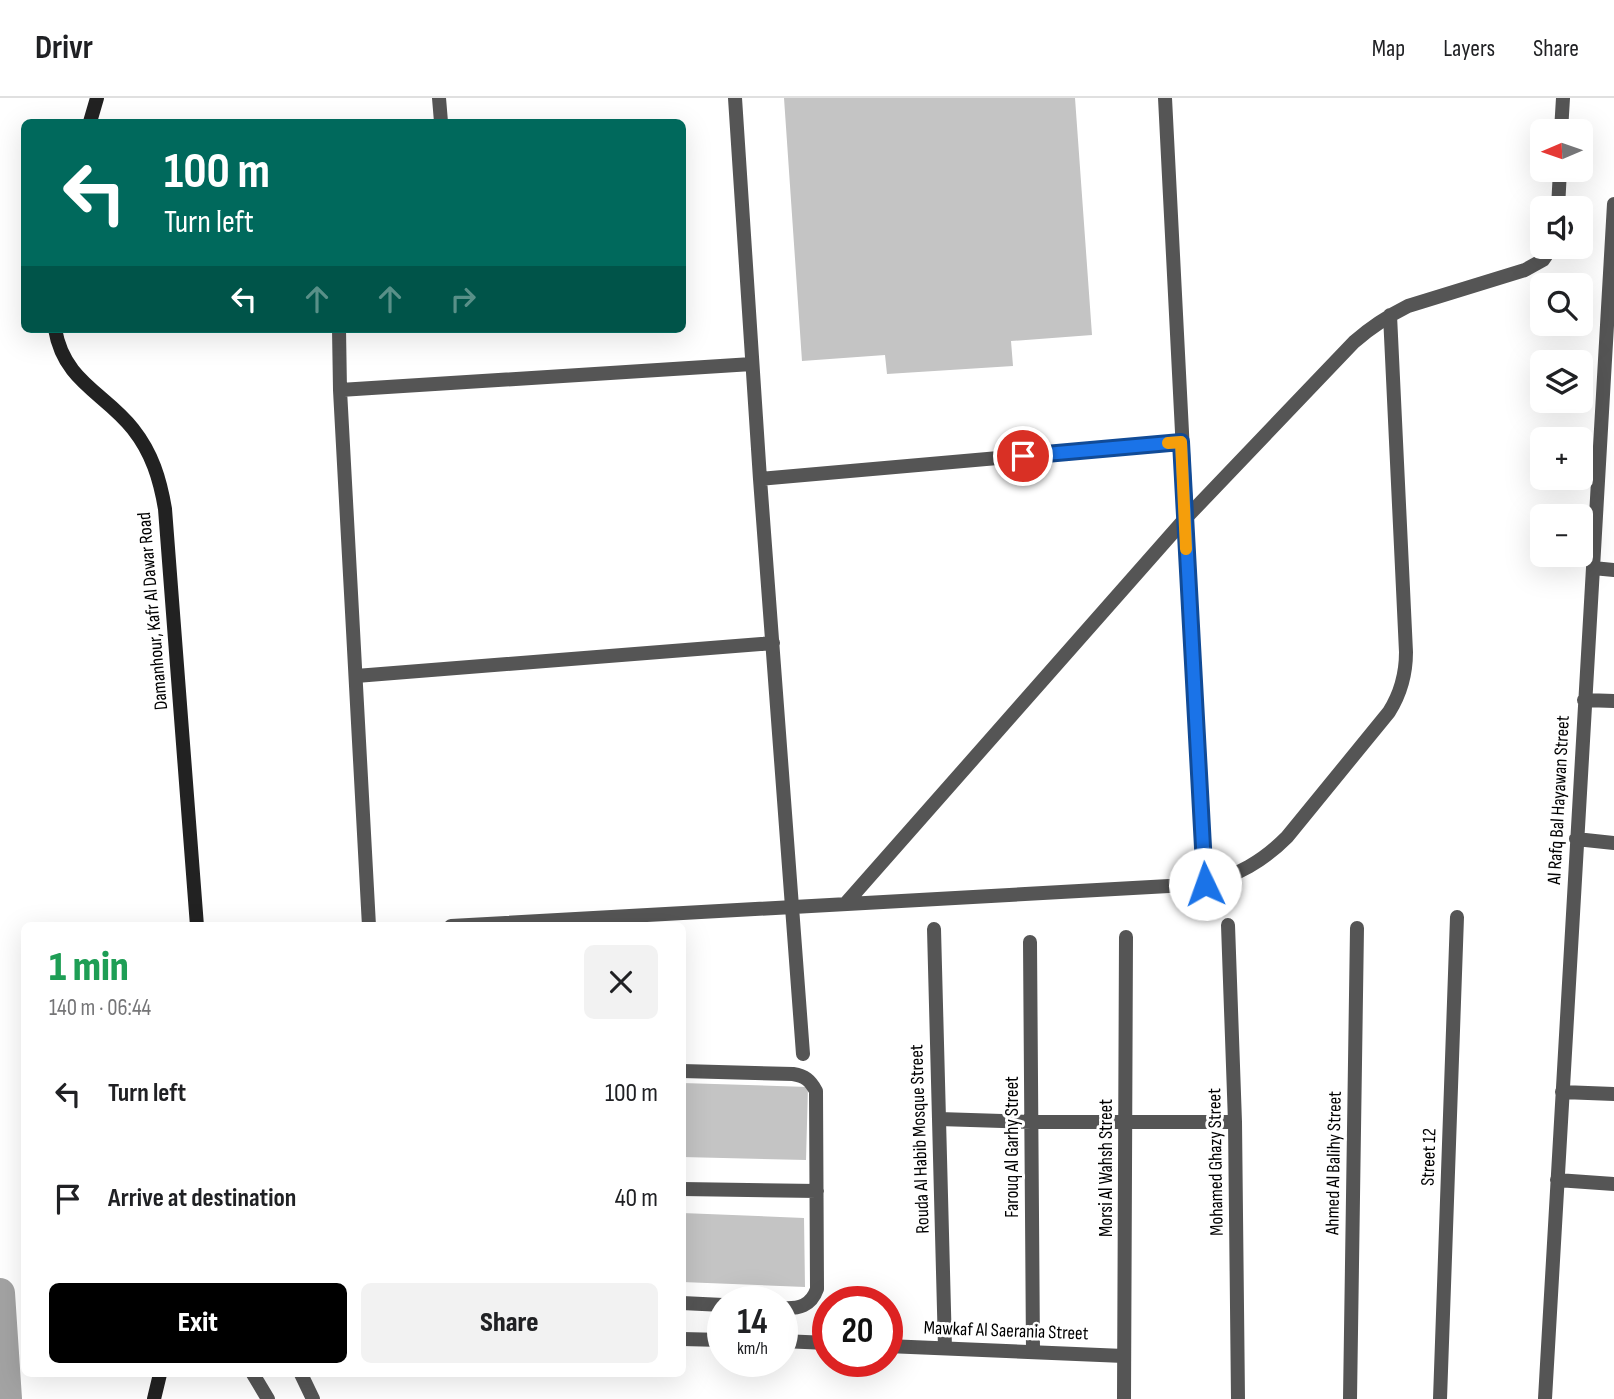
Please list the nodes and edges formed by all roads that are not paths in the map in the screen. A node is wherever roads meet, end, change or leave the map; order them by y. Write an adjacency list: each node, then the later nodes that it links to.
1 (97, 98): 6 (main road)
2 (439, 98): 7 (street)
3 (735, 98): 15 (street)
4 (1164, 98): 18 (street)
5 (1563, 98): 8 (street)
6 (91, 119)
7 (441, 119)
8 (1562, 119)
9 (1614, 204): 11 (street, Al Rafq Bal Hayawan Street)
10 (1544, 259): 12 (street)
11 (1611, 309): 16 (street, Al Rafq Bal Hayawan Street)
12 (1390, 315): 21 (street); 30 (street)
13 (56, 333): 34 (main road, Damanhour, Kafr Al Dawar Road)
14 (339, 333): 17 (street)
15 (752, 363): 17 (street); 20 (street)
16 (1610, 367): 19 (street, Al Rafq Bal Hayawan Street)
17 (340, 390): 25 (street)
18 (1181, 442): 20 (street); 21 (street)
19 (1607, 463): 22 (street, Al Rafq Bal Hayawan Street)
20 (760, 479): 24 (street)
21 (1184, 520): 30 (street); 31 (street)
22 (1592, 568): 23 (street); 26 (street, Al Rafq Bal Hayawan Street)
23 (1614, 570)
24 (773, 643): 25 (street); 32 (street)
25 (356, 676): 35 (street)
26 (1584, 700): 27 (street); 28 (street, Al Rafq Bal Hayawan Street)
27 (1614, 701)
28 (1576, 839): 29 (street); 44 (street, Al Rafq Bal Hayawan Street)
29 (1614, 842)
30 (1205, 884): 31 (street)
31 (847, 902): 32 (street)
32 (793, 905): 36 (street); 42 (street)
33 (1457, 917): 72 (street, Street 12)
34 (197, 922)
35 (369, 922)
36 (516, 922)
37 (1228, 925): 49 (street, Mohamed Ghazy Street)
38 (1357, 928): 71 (street, Ahmed Al Balihy Street)
39 (934, 929): 46 (street, Rouda Al Habib Mosque Street)
40 (1126, 937): 47 (street, Morsi Al Wahsh Street)
41 (1030, 942): 48 (street, Farouq Al Garhy Street)
42 (803, 1054)
43 (686, 1071): 53 (street)
44 (1562, 1092): 45 (street); 50 (street, Al Rafq Bal Hayawan Street)
45 (1614, 1094)
46 (939, 1119): 48 (street); 60 (street, Rouda Al Habib Mosque Street)
47 (1126, 1121): 48 (street); 49 (street); 62 (street, Morsi Al Wahsh Street)
48 (1031, 1122): 61 (street, Farouq Al Garhy Street)
49 (1235, 1122): 70 (street, Mohamed Ghazy Street)
50 (1557, 1180): 51 (street); 73 (street, Al Rafq Bal Hayawan Street)
51 (1614, 1184)
52 (686, 1189): 53 (street)
53 (817, 1191): 56 (street)
54 (686, 1304): 55 (street)
55 (707, 1305)
56 (798, 1308)
57 (686, 1339): 58 (street)
58 (707, 1340)
59 (903, 1347): 60 (street, Mawkaf Al Saerania Street)
60 (945, 1348): 61 (street, Mawkaf Al Saerania Street)
61 (1033, 1352): 62 (street, Mawkaf Al Saerania Street)
62 (1124, 1356): 69 (street, Morsi Al Wahsh Street)
63 (159, 1377): 66 (main road)
64 (255, 1377): 67 (street)
65 (302, 1377): 68 (street)
66 (154, 1399)
67 (268, 1399)
68 (313, 1399)
69 (1124, 1399)
70 (1238, 1399)
71 (1350, 1399)
72 (1440, 1399)
73 (1545, 1399)

